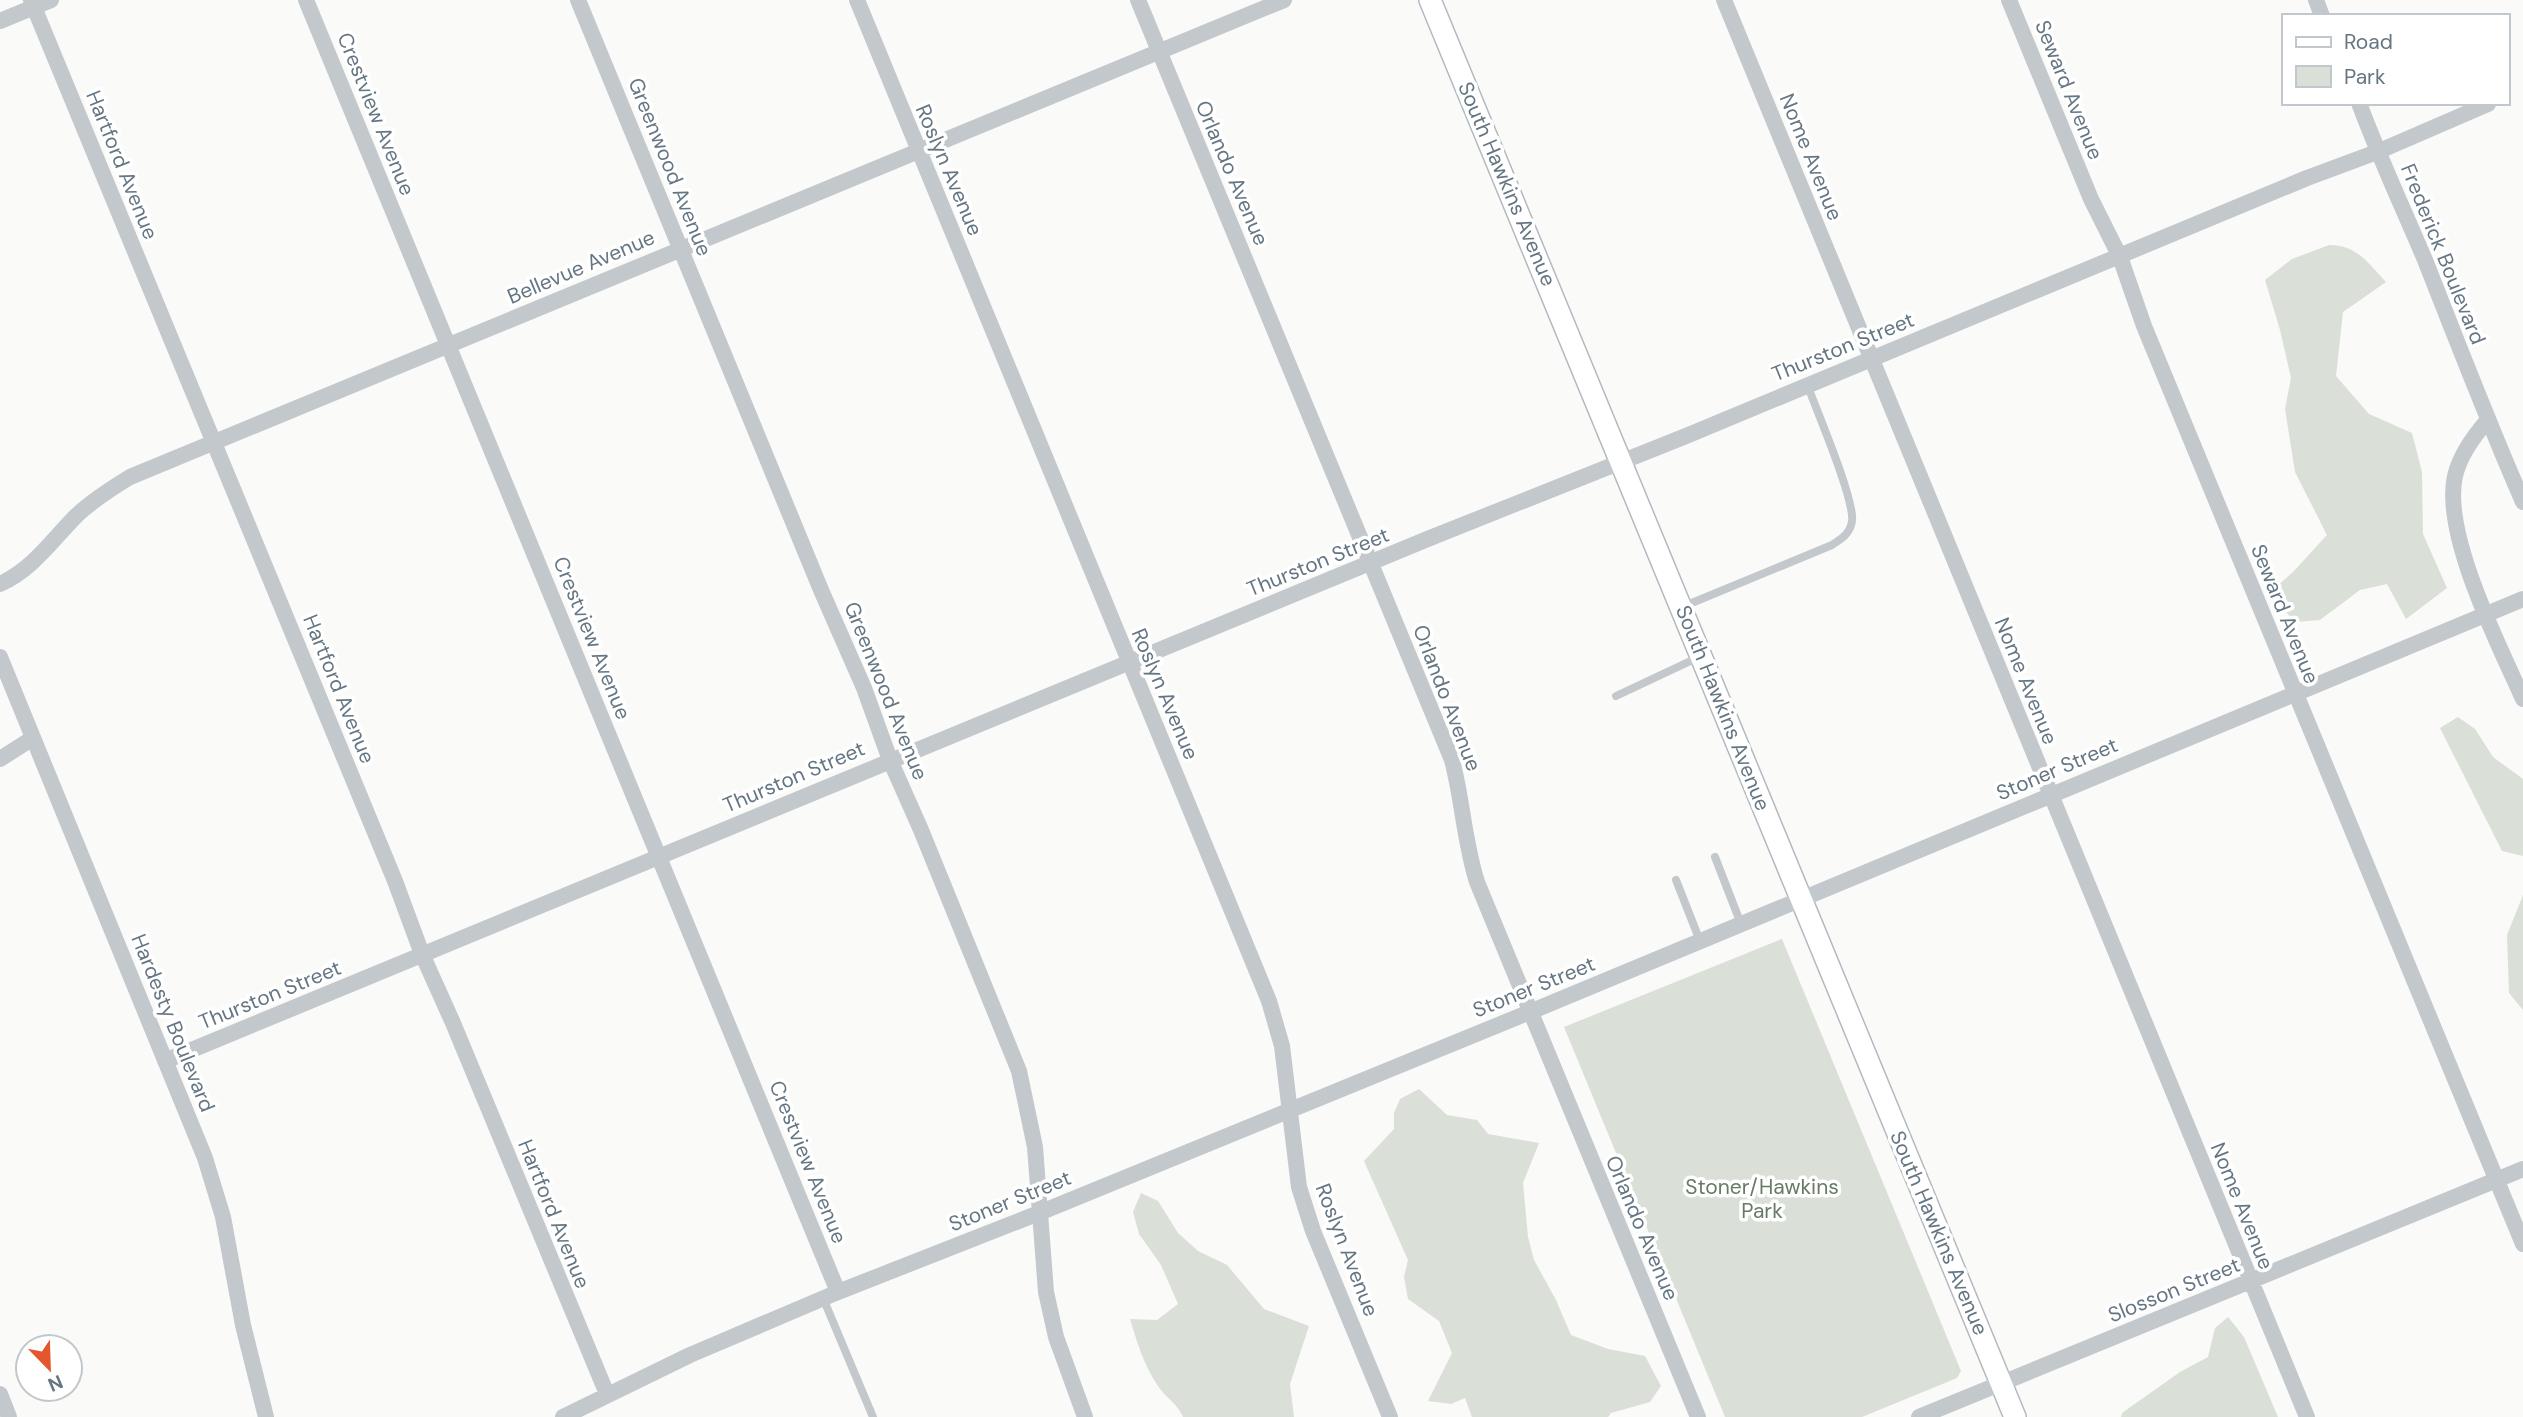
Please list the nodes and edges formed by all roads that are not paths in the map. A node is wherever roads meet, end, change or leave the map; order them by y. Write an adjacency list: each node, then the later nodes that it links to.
1 (51, 0): 10 (street)
2 (306, 0): 19 (street, Crestview Avenue)
3 (578, 0): 17 (street, Greenwood Avenue)
4 (857, 0): 15 (street, Roslyn Avenue)
5 (1138, 0): 12 (street, Orlando Avenue)
6 (1284, 0): 12 (street, Bellevue Avenue)
7 (1430, 0): 24 (street, South Hawkins Avenue)
8 (1724, 0): 20 (street, Nome Avenue)
9 (2009, 0): 18 (street, Seward Avenue)
10 (33, 3): 11 (street); 23 (street, Hartford Avenue)
11 (0, 21)
12 (1158, 51): 15 (street, Bellevue Avenue); 26 (street, Orlando Avenue)
13 (2360, 105): 16 (street, Frederick Boulevard)
14 (2486, 105): 16 (street, Thurston Street)
15 (917, 151): 17 (street, Bellevue Avenue); 33 (street, Roslyn Avenue)
16 (2377, 152): 18 (street, Thurston Street); 22 (street, Frederick Boulevard)
17 (680, 248): 19 (street, Bellevue Avenue); 39 (street, Greenwood Avenue)
18 (2120, 257): 20 (street, Thurston Street); 34 (street, Seward Avenue)
19 (449, 345): 23 (street, Bellevue Avenue); 41 (street, Crestview Avenue)
20 (1871, 359): 21 (street, Thurston Street); 40 (street, Nome Avenue)
21 (1807, 384): 24 (street, Thurston Street); 29 (lane)
22 (2487, 421): 25 (street, Frederick Boulevard); 30 (street)
23 (214, 441): 27 (street, Bellevue Avenue); 47 (street, Hartford Avenue)
24 (1622, 462): 26 (street, Thurston Street); 29 (street, South Hawkins Avenue)
25 (2523, 502)
26 (1370, 563): 33 (street, Thurston Street); 48 (street, Orlando Avenue)
27 (0, 584)
28 (2523, 599): 30 (street, Stoner Street)
29 (1681, 607): 31 (street, South Hawkins Avenue)
30 (2485, 614): 34 (street, Stoner Street); 36 (street)
31 (1702, 656): 35 (lane); 44 (street, South Hawkins Avenue)
32 (0, 657): 37 (street, Hardesty Boulevard)
33 (1128, 662): 39 (street, Thurston Street); 50 (street, Roslyn Avenue)
34 (2294, 692): 40 (street, Stoner Street); 52 (street, Seward Avenue)
35 (1616, 696)
36 (2523, 699)
37 (33, 738): 38 (street); 49 (street, Hardesty Boulevard)
38 (0, 759)
39 (890, 760): 41 (street, Thurston Street); 53 (street, Greenwood Avenue)
40 (2049, 795): 44 (street, Stoner Street); 55 (street, Nome Avenue)
41 (659, 855): 47 (street, Thurston Street); 56 (street, Crestview Avenue)
42 (1715, 858): 45 (lane)
43 (1676, 880): 46 (lane)
44 (1800, 899): 45 (street, Stoner Street); 57 (street, South Hawkins Avenue)
45 (1741, 924): 46 (street, Stoner Street)
46 (1700, 941): 48 (street, Stoner Street)
47 (422, 954): 49 (street, Thurston Street); 59 (street, Hartford Avenue)
48 (1530, 1012): 50 (street, Stoner Street); 66 (street, Orlando Avenue)
49 (165, 1061): 62 (street, Hardesty Boulevard)
50 (1289, 1110): 53 (street, Stoner Street); 65 (street, Roslyn Avenue)
51 (2523, 1169): 52 (street, Slosson Street)
52 (2497, 1180): 54 (street, Seward Avenue); 55 (street, Slosson Street)
53 (1039, 1213): 56 (street, Stoner Street); 64 (street, Greenwood Avenue)
54 (2523, 1244)
55 (2250, 1281): 57 (street, Slosson Street); 69 (street, Nome Avenue)
56 (831, 1295): 59 (street, Stoner Street); 63 (lane)
57 (2001, 1383): 67 (street, Slosson Street); 68 (street, South Hawkins Avenue)
58 (0, 1394): 61 (street)
59 (607, 1394): 60 (street, Stoner Street)
60 (566, 1416)
61 (9, 1417)
62 (266, 1417)
63 (873, 1417)
64 (1085, 1417)
65 (1391, 1417)
66 (1698, 1417)
67 (1919, 1417)
68 (2015, 1417)
69 (2307, 1417)

